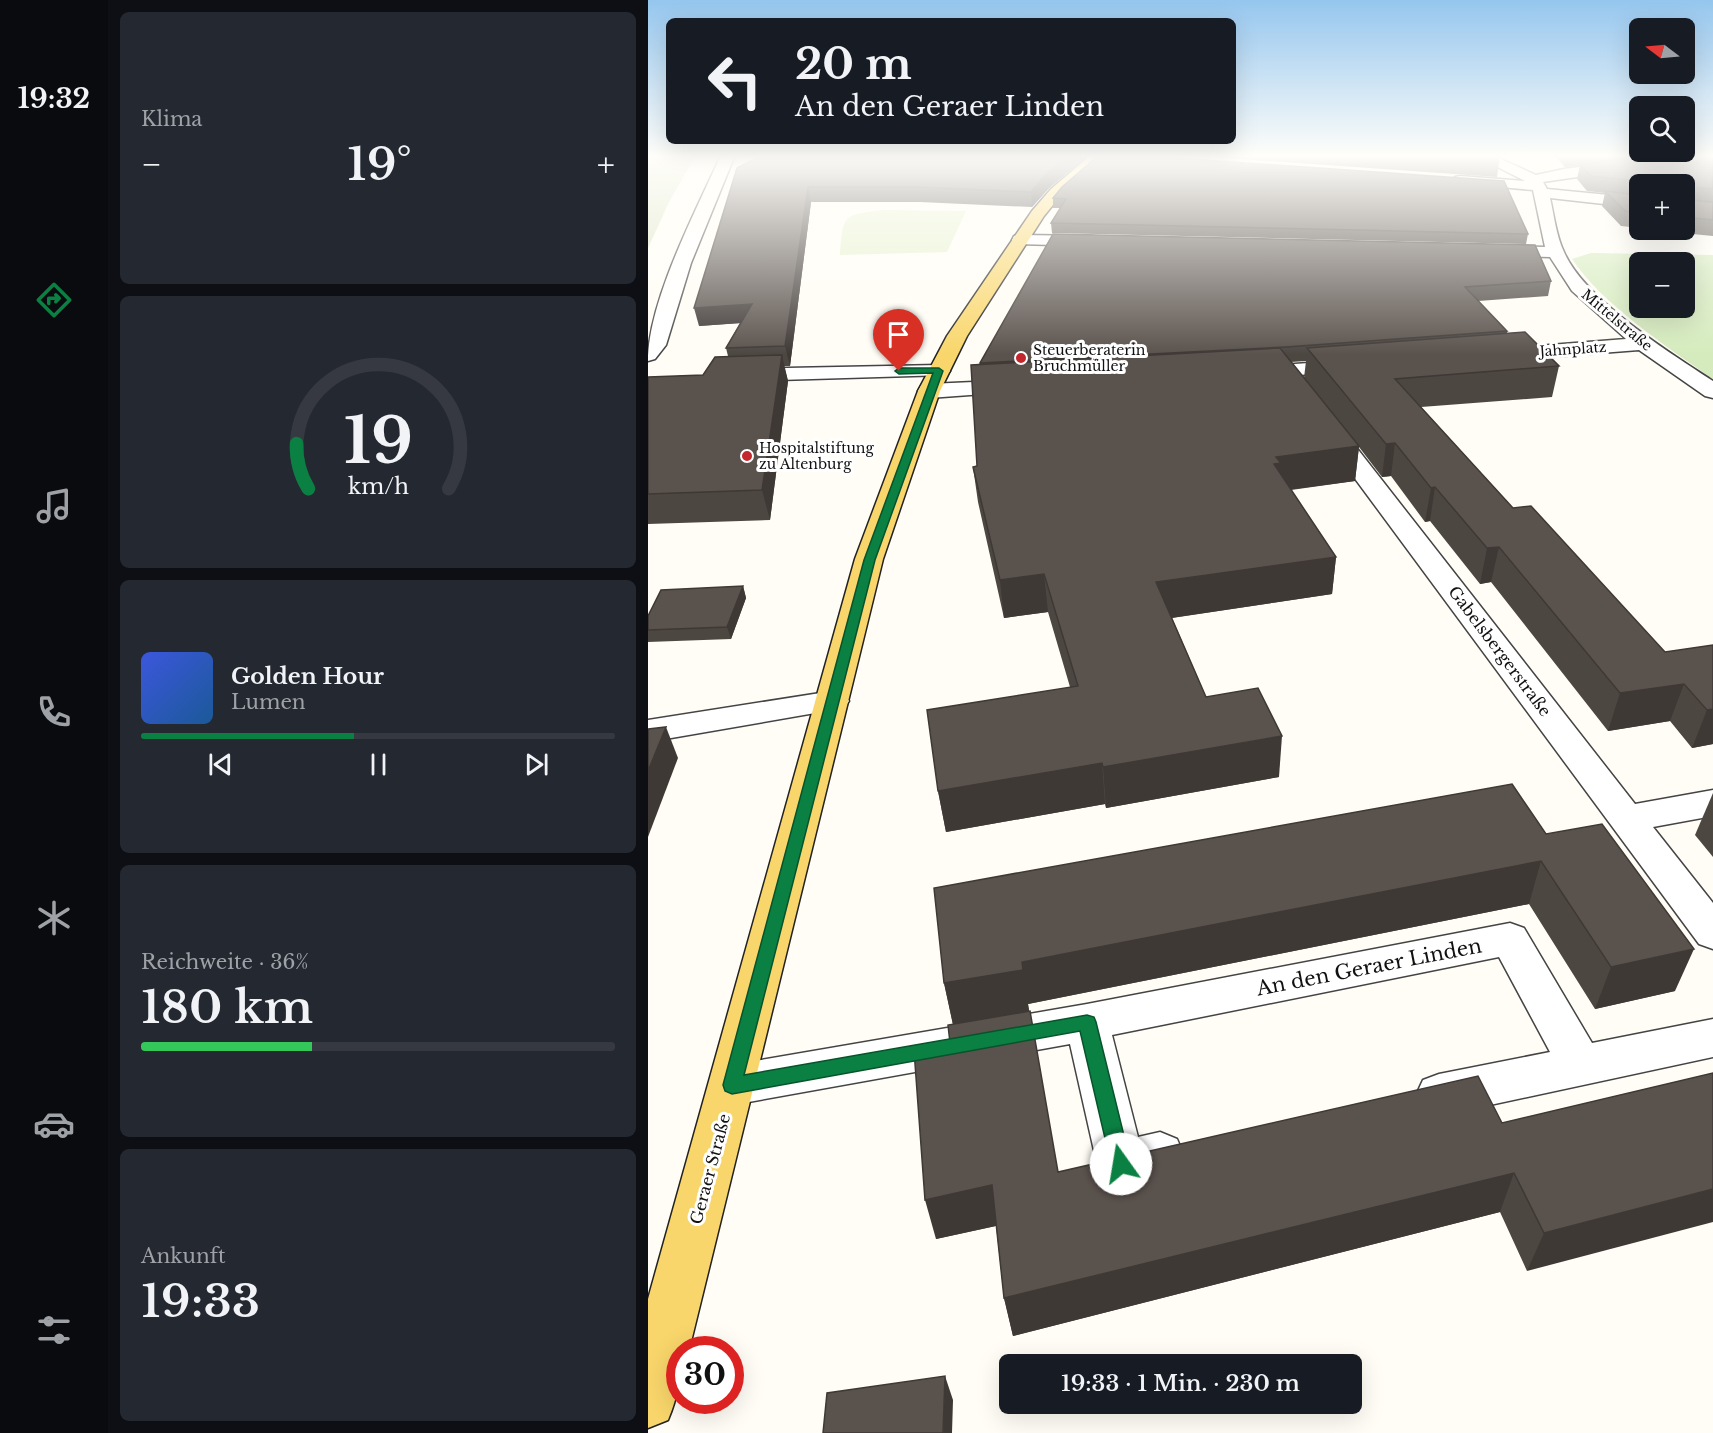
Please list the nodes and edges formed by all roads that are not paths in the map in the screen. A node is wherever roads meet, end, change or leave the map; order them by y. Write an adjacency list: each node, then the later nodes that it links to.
1 (700, 222): 9 (street)
2 (1034, 222): 4 (main road, Geraer Straße)
3 (1548, 222): 7 (street, Mittelstraße)
4 (1020, 240): 5 (street); 15 (main road, Geraer Straße)
5 (1115, 242)
6 (1472, 250): 7 (street)
7 (1556, 252): 8 (street, Mittelstraße)
8 (1643, 344): 10 (street, Jahnplatz); 17 (street, Mittelstraße)
9 (648, 356)
10 (1476, 356)
11 (1368, 364): 12 (street)
12 (1285, 371): 13 (street); 21 (street, Gabelsbergerstraße)
13 (1238, 373)
14 (722, 376): 15 (street)
15 (934, 381): 16 (street); 18 (main road, Geraer Straße)
16 (1036, 385)
17 (1713, 391)
18 (833, 701): 19 (street); 26 (main road, Geraer Straße)
19 (648, 731)
20 (1713, 803): 21 (street)
21 (1625, 819): 22 (street, Gabelsbergerstraße)
22 (1713, 933)
23 (1087, 1022): 25 (street, An den Geraer Linden); 26 (street, An den Geraer Linden); 28 (street)
24 (1713, 1038): 25 (street)
25 (1580, 1064): 27 (street)
26 (732, 1085): 29 (main road, Geraer Straße)
27 (1397, 1104)
28 (1202, 1146)
29 (648, 1400)

